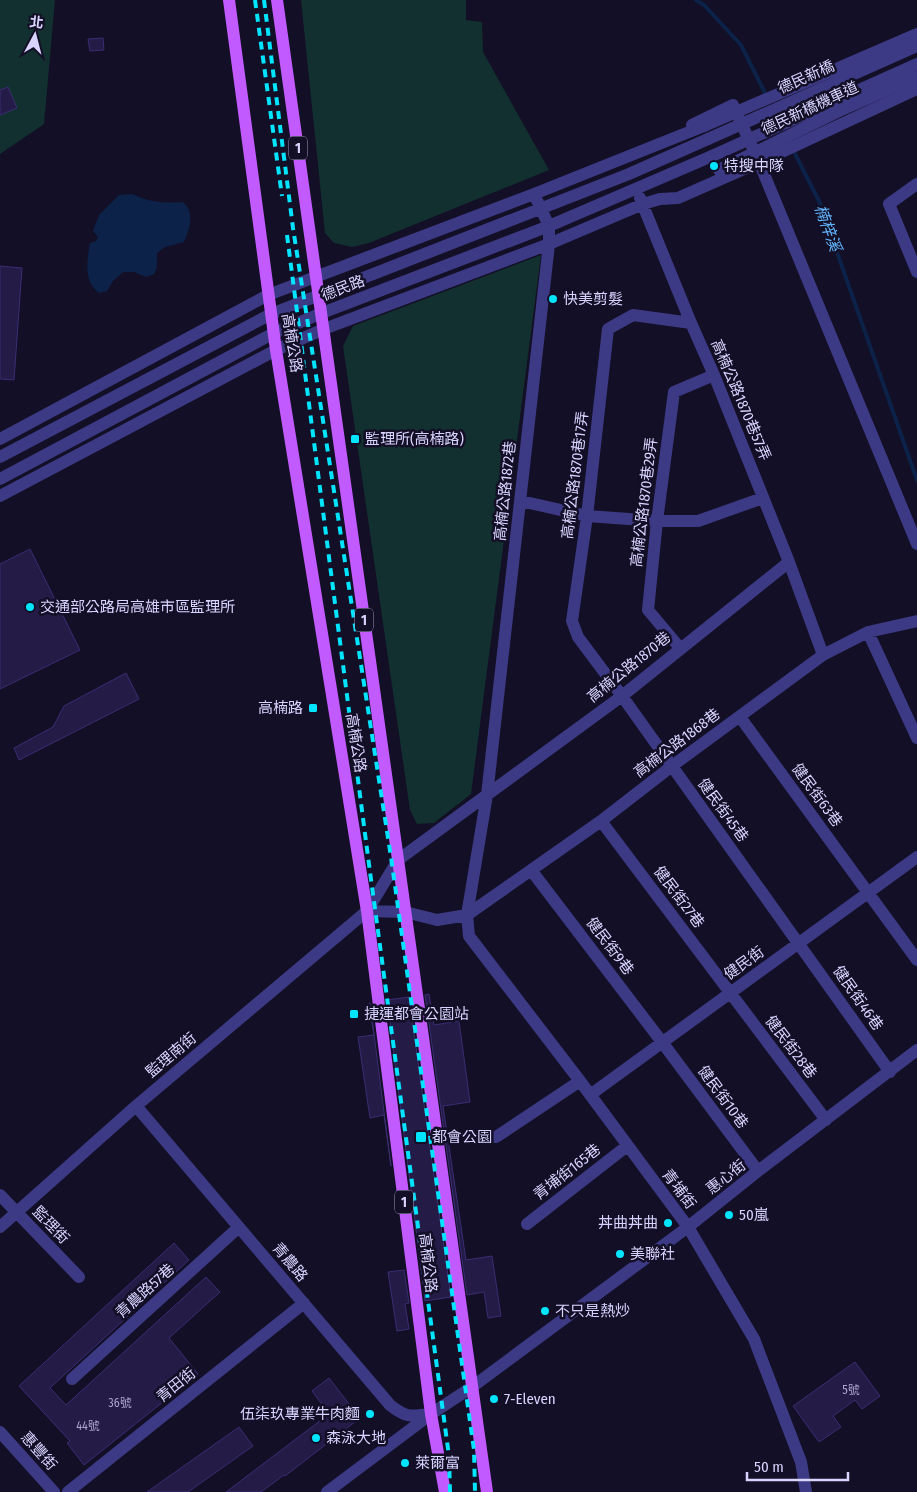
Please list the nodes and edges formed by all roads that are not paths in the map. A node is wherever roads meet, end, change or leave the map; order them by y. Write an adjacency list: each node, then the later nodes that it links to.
1 (229, 0): 22 (main road, 高楠公路 / 1)
2 (277, 0): 21 (main road, 高楠公路 / 1)
3 (917, 34): 9 (street, 德民新橋機車道, bridge)
4 (917, 46): 8 (street, 德民新橋, bridge)
5 (917, 64): 13 (street, 德民路, bridge)
6 (917, 77): 15 (street, 德民新橋機車道, bridge)
7 (917, 89): 10 (street)
8 (708, 139): 11 (street, 德民路)
9 (622, 159): 10 (street); 11 (street, 高楠公路1870巷57弄); 14 (street, 德民路)
10 (759, 162): 15 (street); 39 (street)
11 (629, 174): 13 (street, 高楠公路1870巷57弄); 17 (street, 德民路)
12 (917, 184): 20 (street)
13 (636, 189): 16 (street, 高楠公路1870巷57弄); 18 (street, 德民路)
14 (534, 194): 17 (street, 高楠公路1872巷); 21 (street, 德民路)
15 (660, 199): 16 (street, 德民路)
16 (643, 204): 19 (street, 德民路); 26 (street, 高楠公路1870巷57弄)
17 (541, 208): 18 (street, 高楠公路1872巷); 23 (street, 德民路)
18 (549, 226): 19 (street, 高楠公路1872巷); 24 (street, 德民路)
19 (549, 244): 27 (street, 德民路); 36 (street, 高楠公路1872巷)
20 (917, 272)
21 (316, 277): 22 (street, 德民路); 23 (main road, 高楠公路 / 1)
22 (268, 295): 25 (main road, 高楠公路 / 1); 31 (street, 德民路)
23 (319, 296): 24 (main road, 高楠公路 / 1); 25 (street, 德民路)
24 (322, 313): 27 (main road, 高楠公路 / 1); 28 (street, 德民路)
25 (271, 314): 28 (main road, 高楠公路 / 1); 32 (street, 德民路)
26 (690, 323): 30 (street, 高楠公路1870巷57弄); 37 (street, 高楠公路1870巷17弄)
27 (324, 329): 29 (street, 德民路); 52 (main road, 高楠公路 / 1)
28 (274, 333): 29 (main road, 高楠公路 / 1); 33 (street, 德民路)
29 (276, 350): 34 (street, 德民路); 55 (main road, 高楠公路 / 1)
30 (714, 375): 35 (street, 高楠公路1870巷57弄); 38 (street, 高楠公路1870巷29弄)
31 (0, 438)
32 (0, 457)
33 (0, 479)
34 (0, 496)
35 (763, 498): 38 (street); 40 (street, 高楠公路1870巷57弄)
36 (521, 501): 37 (street); 49 (street, 高楠公路1872巷)
37 (587, 516): 38 (street); 45 (street, 高楠公路1870巷17弄)
38 (657, 521): 43 (street, 高楠公路1870巷29弄)
39 (917, 544)
40 (789, 562): 43 (street, 高楠公路1870巷); 44 (street, 高楠公路1870巷57弄)
41 (917, 621): 42 (street, 高楠公路1868巷)
42 (868, 632): 44 (street, 高楠公路1868巷); 47 (street)
43 (680, 648): 45 (street, 高楠公路1870巷)
44 (823, 655): 46 (street, 高楠公路1868巷)
45 (622, 696): 48 (street, 健民街45巷); 49 (street, 高楠公路1870巷)
46 (740, 717): 48 (street, 高楠公路1868巷); 54 (street, 健民街63巷)
47 (917, 738)
48 (672, 766): 50 (street, 高楠公路1868巷); 59 (street, 健民街45巷)
49 (487, 795): 52 (street, 高楠公路1870巷); 57 (street, 高楠公路1872巷)
50 (601, 821): 53 (street, 高楠公路1868巷); 61 (street, 健民街27巷)
51 (917, 857): 54 (street, 健民街)
52 (398, 860): 55 (street, 監理南街); 56 (main road, 高楠公路 / 1)
53 (532, 870): 57 (street, 高楠公路1868巷); 62 (street, 健民街9巷)
54 (868, 893): 59 (street, 健民街); 60 (street, 健民街63巷)
55 (367, 911): 56 (street); 67 (street, 監理南街); 82 (main road, 高楠公路 / 1)
56 (405, 912): 57 (street); 81 (main road, 高楠公路 / 1)
57 (467, 915): 58 (street, 高楠公路1872巷)
58 (470, 936): 65 (street, 青埔街)
59 (799, 943): 61 (street, 健民街); 64 (street, 健民街46巷)
60 (917, 960)
61 (730, 993): 62 (street, 健民街); 68 (street, 健民街28巷)
62 (662, 1042): 66 (street, 健民街); 71 (street, 健民街10巷)
63 (917, 1050): 64 (street, 惠心街)
64 (890, 1072): 68 (street, 惠心街)
65 (580, 1081): 66 (street, 青埔街); 69 (street)
66 (590, 1095): 70 (street, 青埔街)
67 (136, 1106): 73 (street, 監理南街); 76 (street, 青農路)
68 (826, 1120): 71 (street, 惠心街)
69 (496, 1137)
70 (627, 1146): 74 (street, 青埔街165巷); 77 (street, 青埔街)
71 (758, 1171): 77 (street, 惠心街)
72 (0, 1195): 73 (street, 監理街)
73 (16, 1212): 75 (street, 監理南街); 78 (street, 監理街)
74 (527, 1224)
75 (0, 1227)
76 (239, 1227): 79 (street, 青農路); 80 (street, 青農路57巷)
77 (688, 1227): 81 (street, 惠心街); 89 (street, 青埔街)
78 (80, 1277)
79 (304, 1303): 82 (street, 青農路); 85 (street, 青田街)
80 (72, 1379)
81 (472, 1388): 82 (street, 惠心街); 88 (main road, 高楠公路 / 1)
82 (431, 1414): 86 (street, 惠心街); 87 (main road, 高楠公路 / 1)
83 (0, 1432): 84 (street, 惠豐街)
84 (54, 1492)
85 (68, 1492)
86 (327, 1492)
87 (445, 1492)
88 (487, 1492)
89 (806, 1492)

